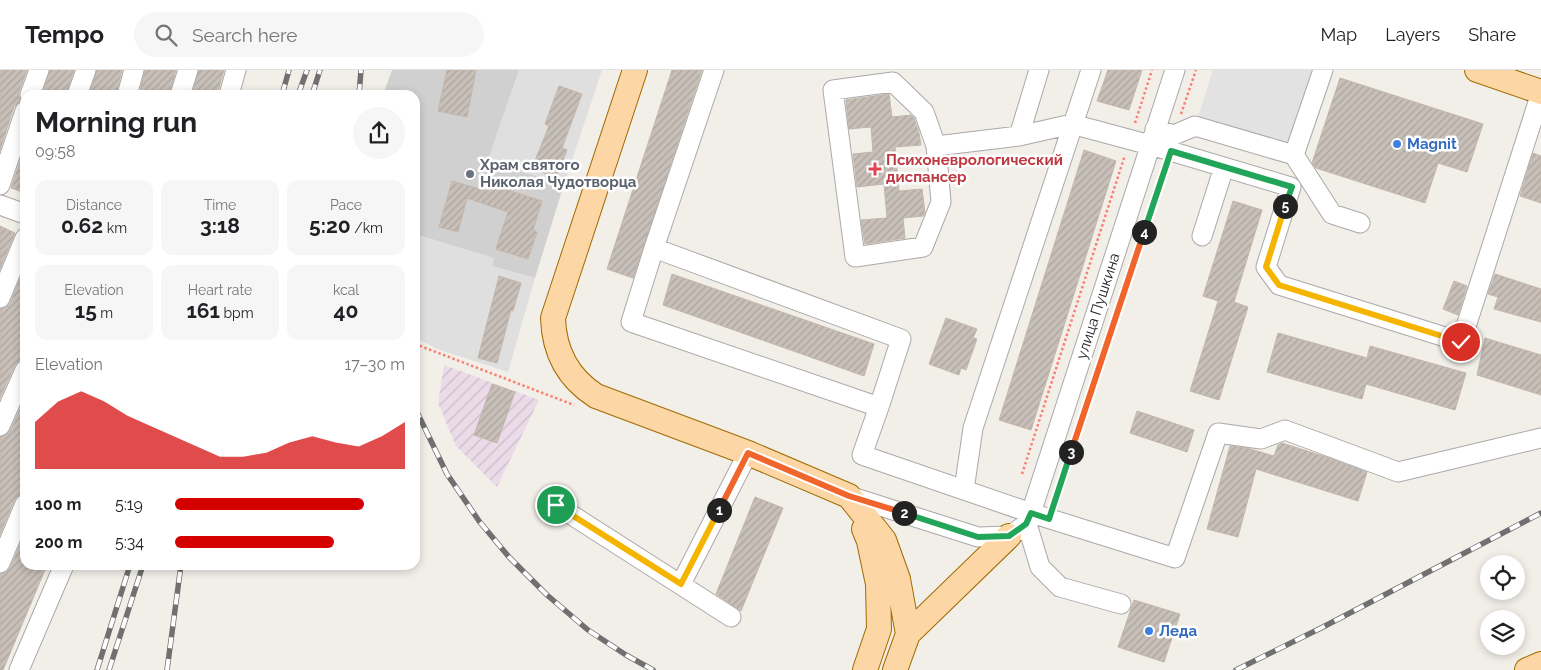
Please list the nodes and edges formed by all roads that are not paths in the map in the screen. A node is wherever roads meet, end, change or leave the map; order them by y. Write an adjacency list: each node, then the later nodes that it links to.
1 (39, 70): 13 (street)
2 (86, 70): 14 (street)
3 (134, 70): 15 (street)
4 (188, 70): 16 (street)
5 (236, 70): 17 (street)
6 (635, 70): 39 (main road)
7 (714, 70): 32 (street)
8 (1039, 70): 21 (street)
9 (1091, 70): 19 (street)
10 (1174, 70): 22 (street, улица Пушкина)
11 (1323, 70): 25 (street)
12 (1477, 70): 18 (main road)
13 (32, 90)
14 (80, 90)
15 (128, 90)
16 (182, 90)
17 (230, 90)
18 (1541, 92): 26 (street)
19 (1072, 124): 21 (street); 22 (street); 40 (street)
20 (20, 126): 27 (street)
21 (1019, 136): 24 (street)
22 (1152, 137): 23 (street); 44 (street, улица Пушкина)
23 (1172, 143): 25 (street); 26 (street)
24 (936, 146): 24 (street)
25 (1294, 156): 30 (street)
26 (1224, 167): 31 (street)
27 (0, 185)
28 (0, 205): 29 (street)
29 (20, 212)
30 (1360, 223)
31 (1202, 236)
32 (654, 248): 36 (street); 36 (street)
33 (20, 250): 34 (street)
34 (0, 298)
35 (20, 381): 37 (street)
36 (879, 407): 40 (street)
37 (0, 426)
38 (1541, 438): 44 (street)
39 (748, 453): 41 (main road); 47 (street)
40 (964, 490): 44 (street)
41 (849, 496): 44 (street); 50 (main road); 53 (main road)
42 (556, 505): 47 (street)
43 (20, 516): 45 (street)
44 (1022, 524): 48 (street); 50 (main road)
45 (0, 564)
46 (62, 570): 52 (street)
47 (681, 584): 49 (street)
48 (1121, 604)
49 (731, 617)
50 (908, 634): 54 (main road)
51 (1541, 664): 55 (main road)
52 (19, 670)
53 (865, 670)
54 (895, 670)
55 (1527, 670)

